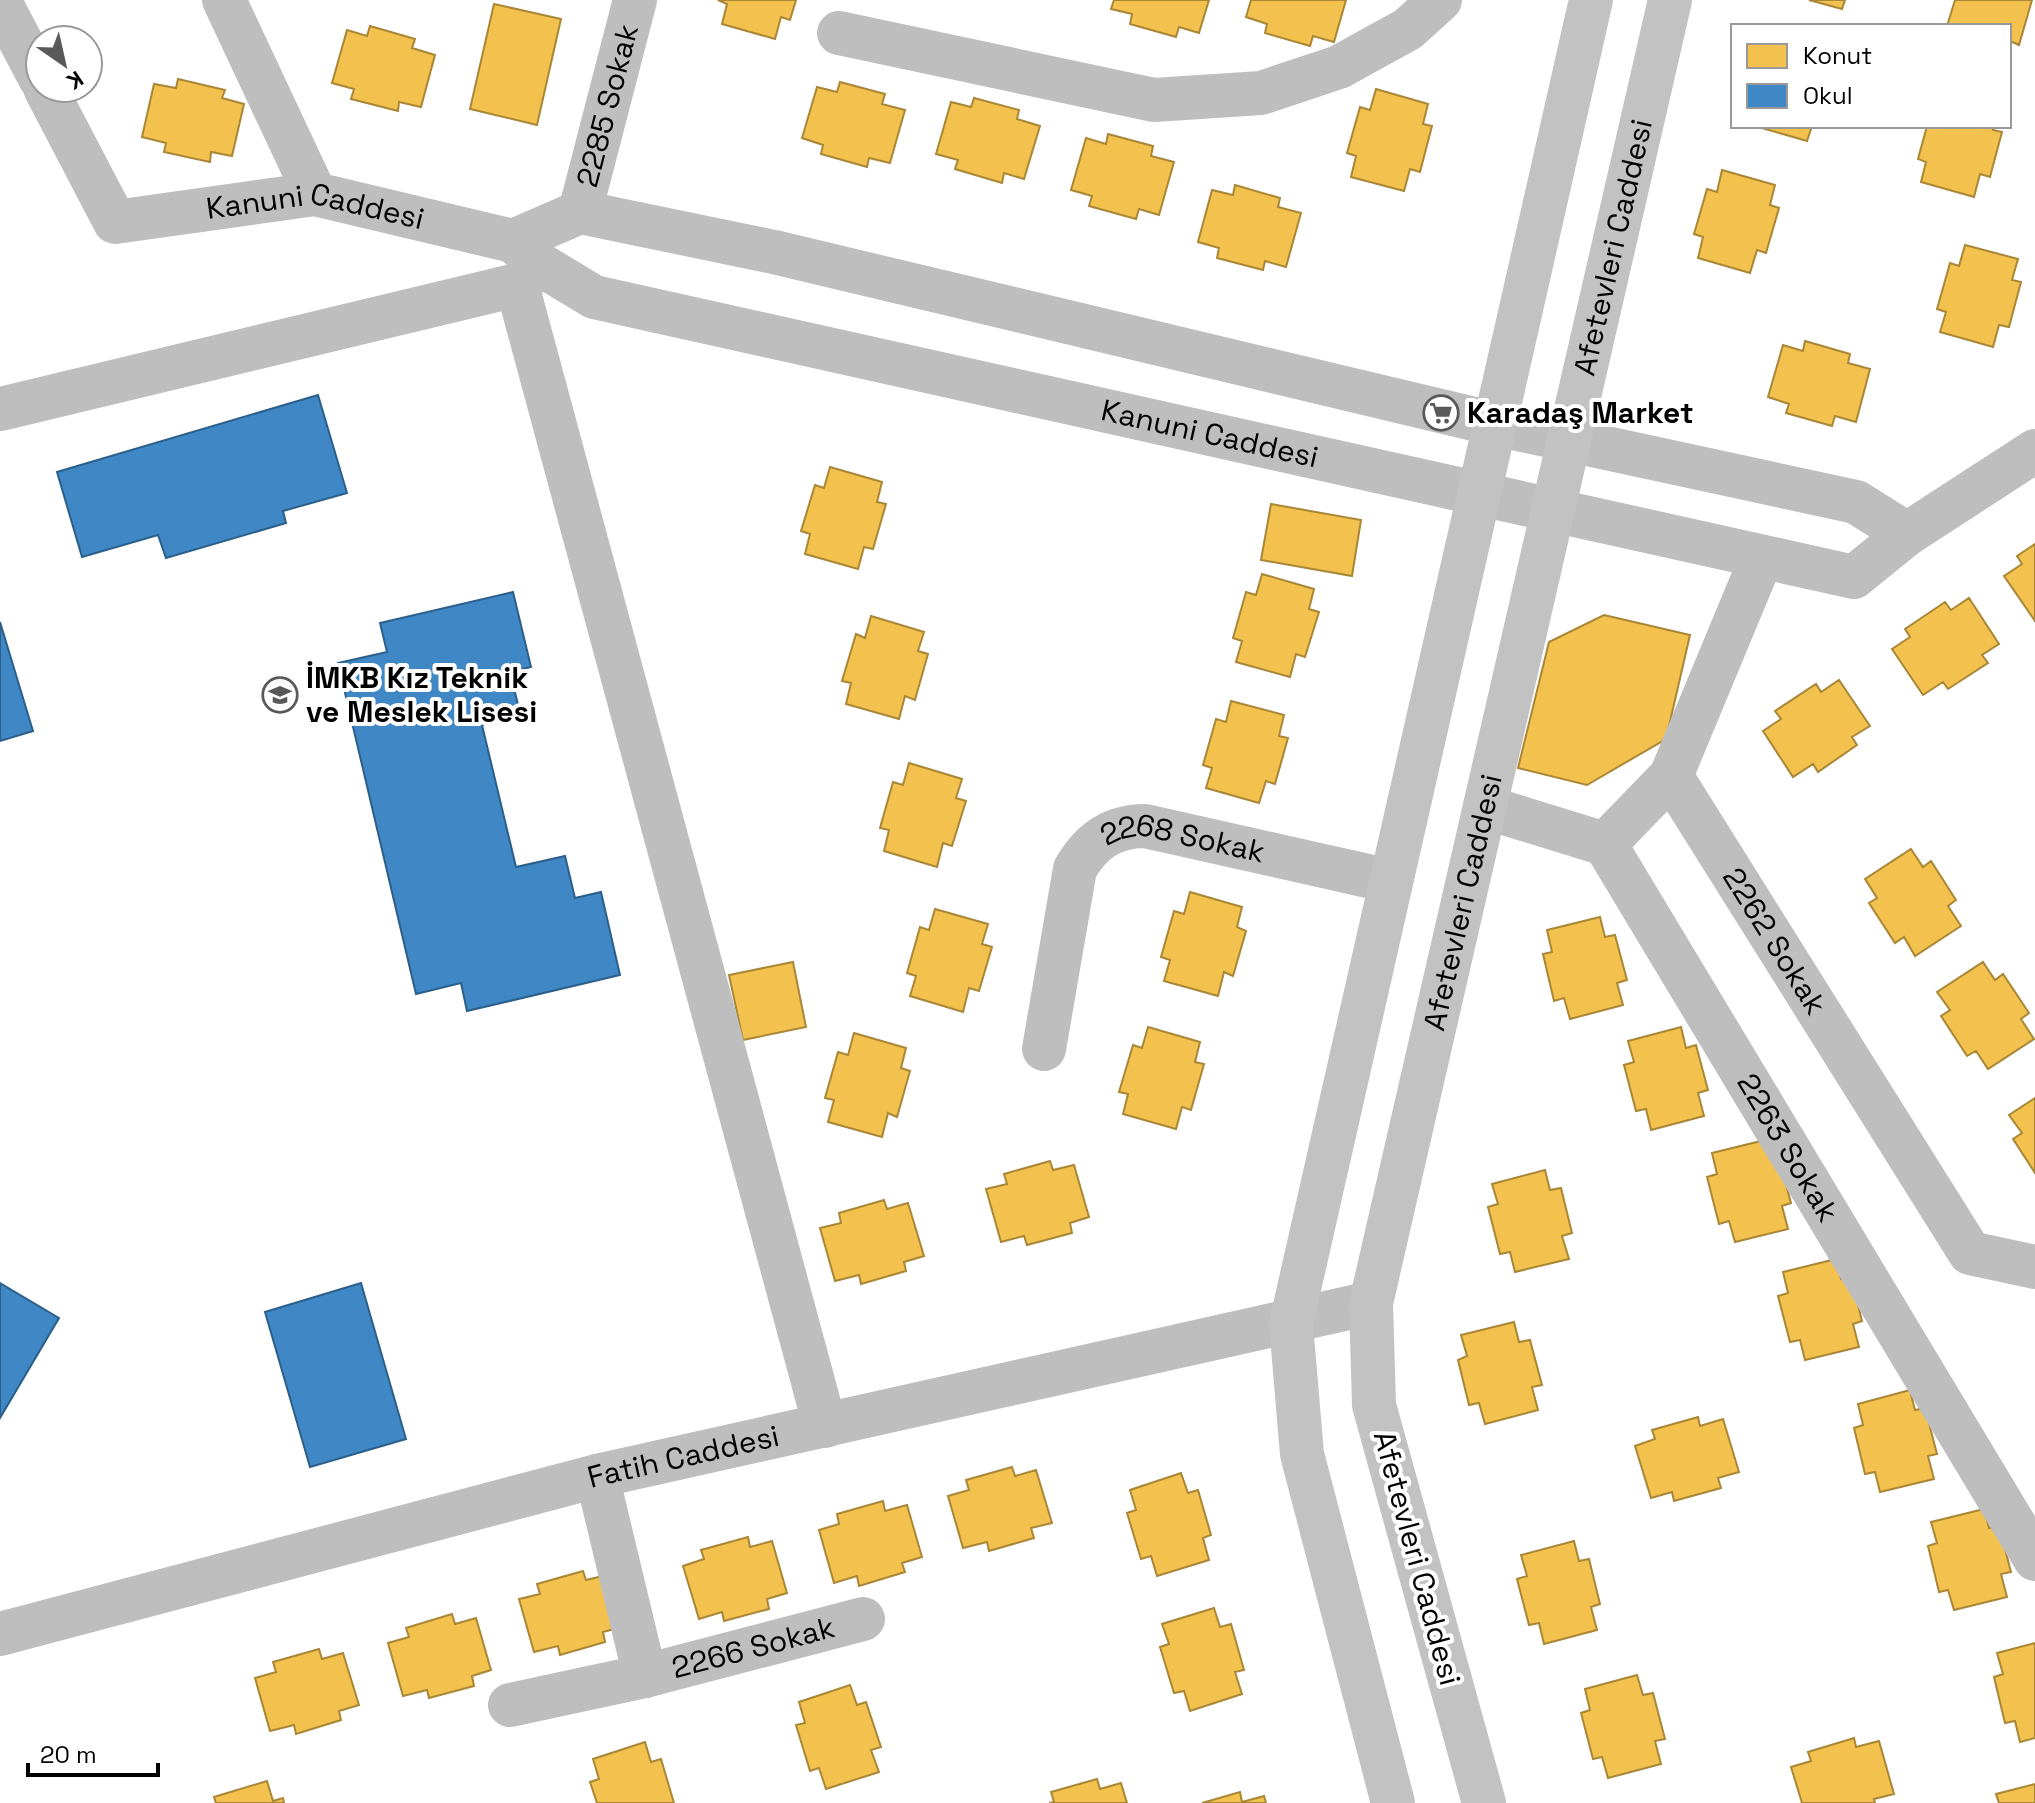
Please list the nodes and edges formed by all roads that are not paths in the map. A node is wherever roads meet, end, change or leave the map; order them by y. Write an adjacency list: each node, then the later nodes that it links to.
1 (224, 0): 10 (street)
2 (635, 0): 11 (street, 2285 Sokak)
3 (1440, 0): 7 (street)
4 (1591, 0): 14 (main road)
5 (1670, 0): 15 (main road, Afetevleri Caddesi)
6 (0, 2): 8 (street)
7 (839, 33)
8 (24, 48)
9 (53, 104): 10 (street, Kanuni Caddesi)
10 (315, 194): 12 (street, Kanuni Caddesi)
11 (580, 212): 12 (street); 14 (street)
12 (524, 264): 13 (street); 17 (street, Kanuni Caddesi); 29 (street)
13 (0, 409)
14 (1495, 424): 15 (street); 17 (main road)
15 (1569, 440): 18 (main road, Afetevleri Caddesi); 19 (street)
16 (2035, 451): 19 (street, Kanuni Caddesi)
17 (1478, 496): 18 (street, Kanuni Caddesi); 24 (main road)
18 (1553, 510): 20 (street, Kanuni Caddesi); 22 (main road, Afetevleri Caddesi)
19 (1907, 534): 20 (street, Kanuni Caddesi)
20 (1762, 557): 21 (street)
21 (1671, 776): 23 (street); 26 (street, 2262 Sokak)
22 (1485, 807): 23 (street); 27 (main road, Afetevleri Caddesi)
23 (1605, 844): 31 (street, 2263 Sokak)
24 (1390, 881): 25 (street, 2268 Sokak); 28 (main road)
25 (1044, 1049)
26 (2035, 1267)
27 (1371, 1303): 28 (street, Fatih Caddesi); 37 (main road, Afetevleri Caddesi)
28 (1291, 1324): 29 (street, Fatih Caddesi); 36 (main road)
29 (825, 1426): 30 (street, Fatih Caddesi)
30 (597, 1476): 33 (street, Fatih Caddesi); 34 (street, 2266 Sokak)
31 (2035, 1559)
32 (863, 1619): 34 (street, 2266 Sokak)
33 (0, 1634)
34 (645, 1676): 35 (street, 2266 Sokak)
35 (510, 1705)
36 (1393, 1803)
37 (1484, 1803)

